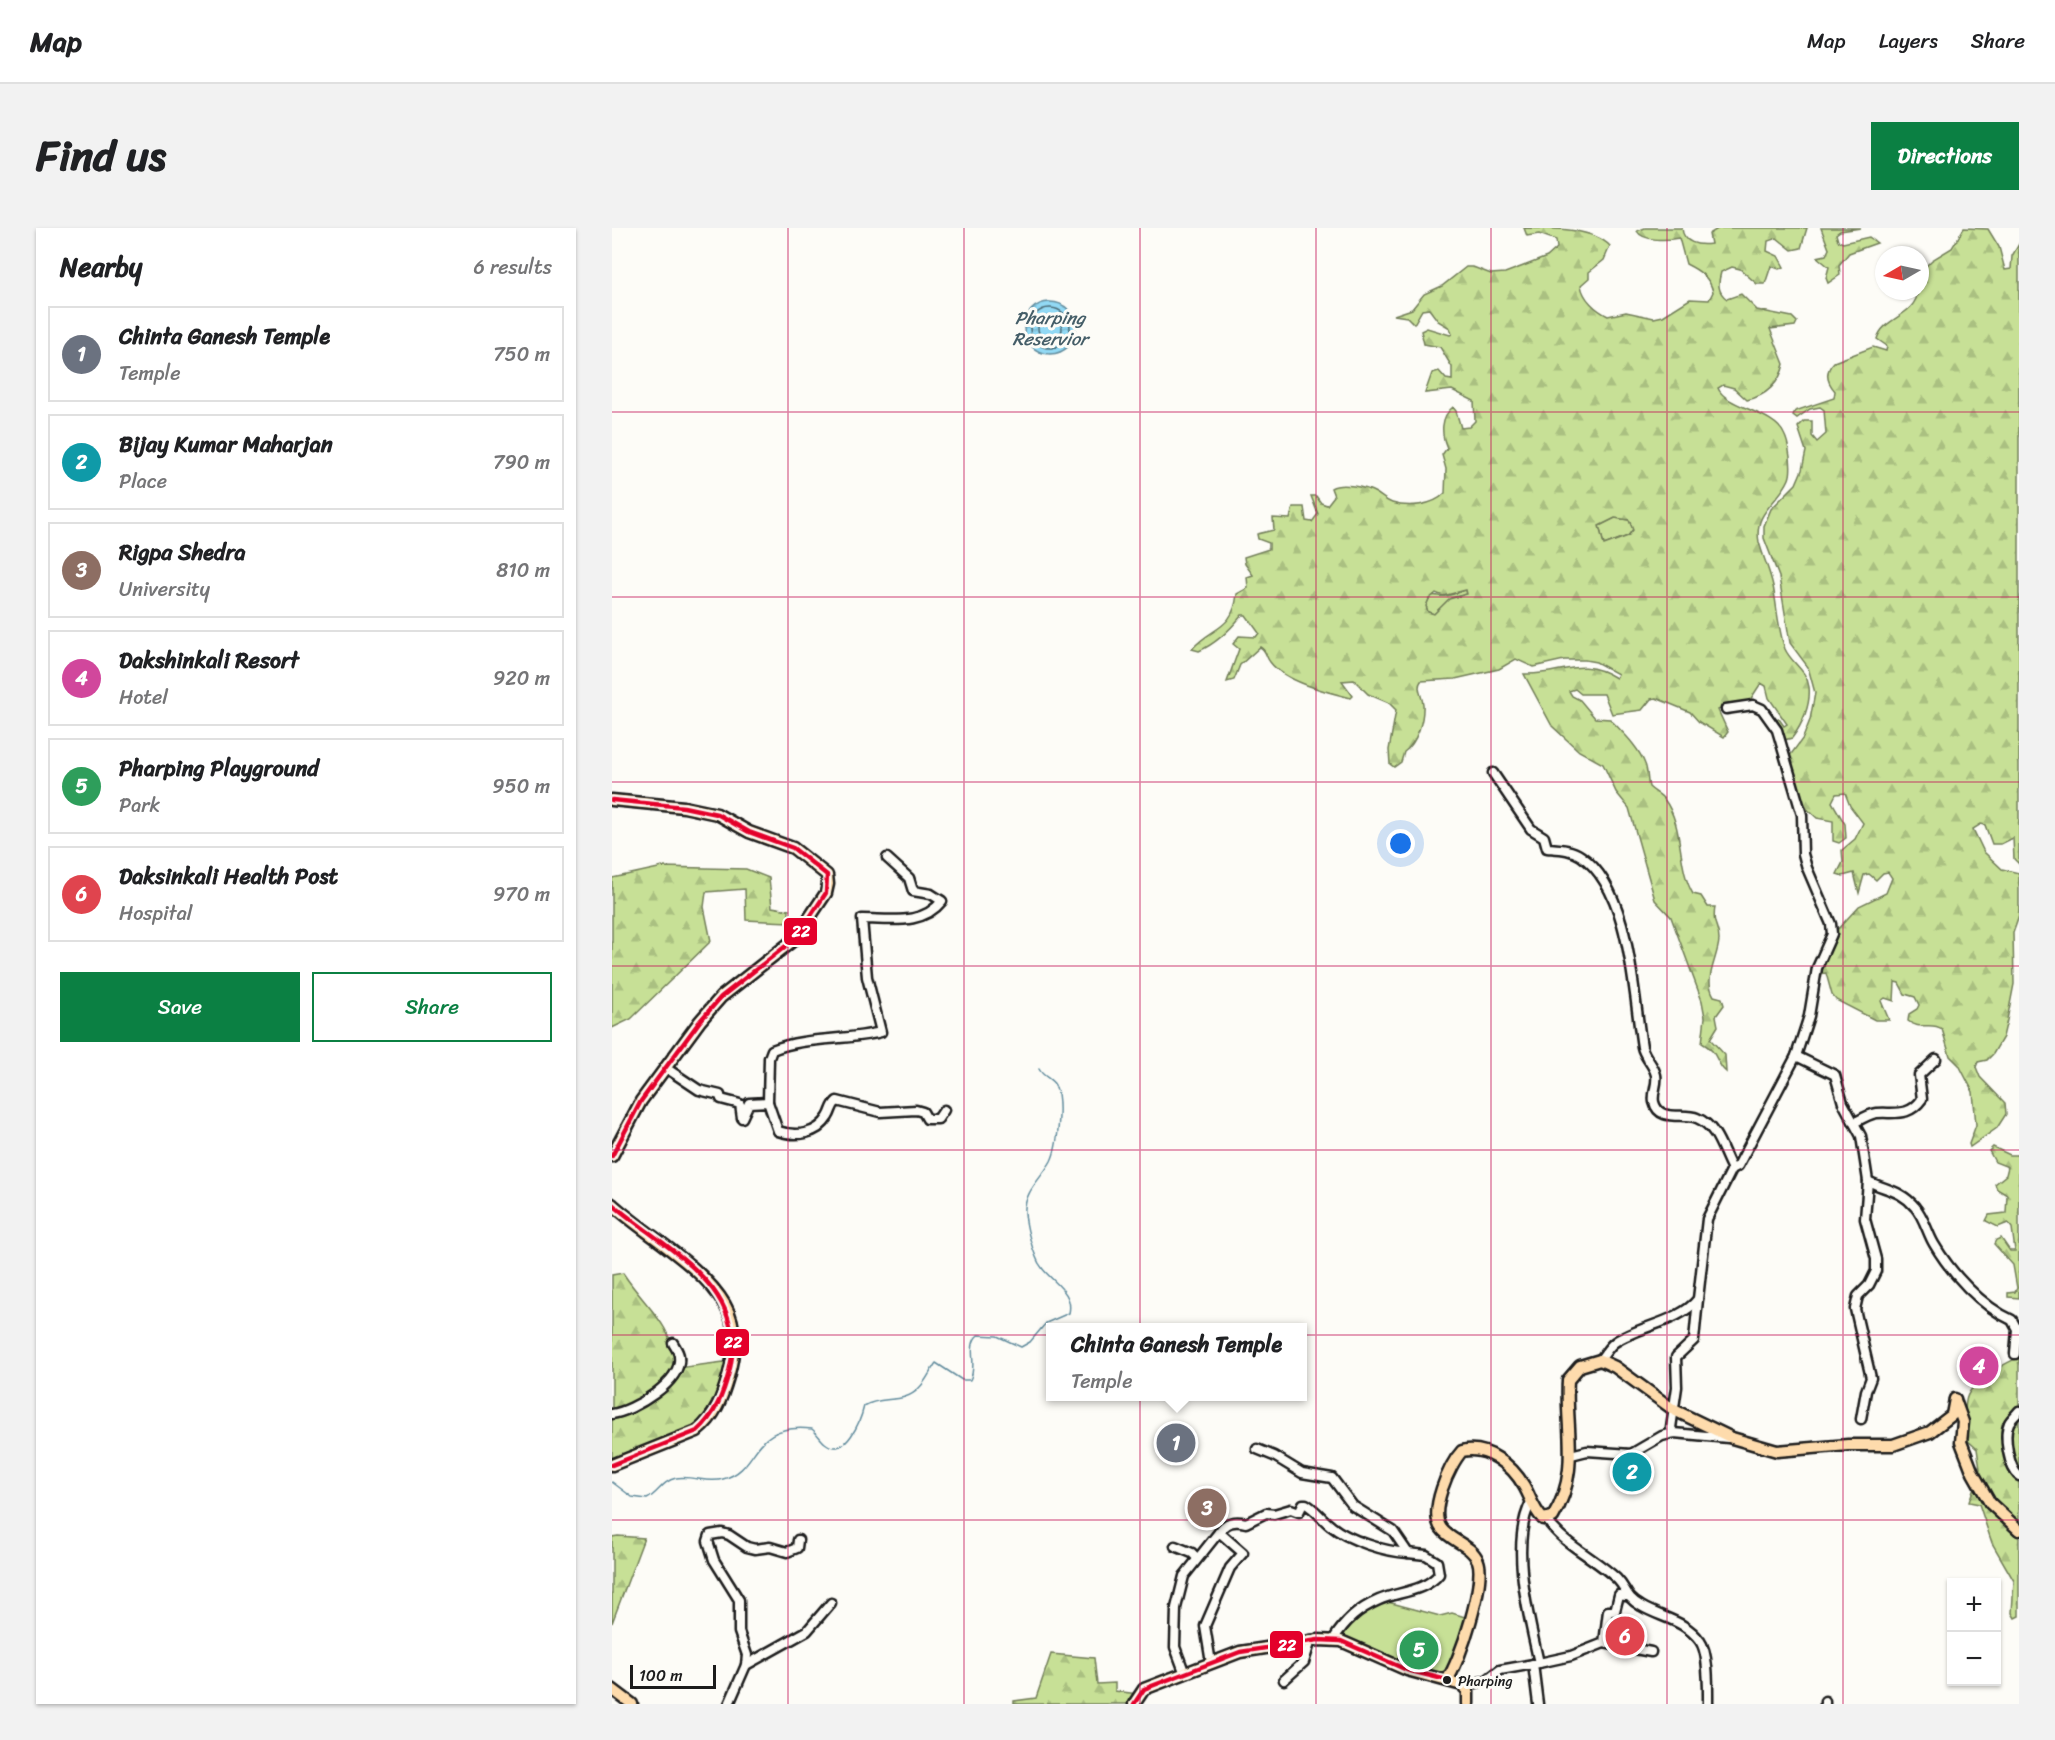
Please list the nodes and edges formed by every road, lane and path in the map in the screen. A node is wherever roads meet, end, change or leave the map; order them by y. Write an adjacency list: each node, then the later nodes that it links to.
1 (1726, 709): 5 (street)
2 (1493, 773): 12 (street)
3 (612, 800): 7 (main road)
4 (887, 858): 8 (street)
5 (1796, 1056): 10 (street); 12 (street)
6 (1936, 1059): 10 (street)
7 (666, 1068): 8 (street); 11 (main road)
8 (768, 1102): 9 (street)
9 (944, 1110)
10 (1854, 1123): 13 (street)
11 (612, 1156)
12 (1732, 1169): 15 (street)
13 (1868, 1181): 17 (street); 22 (street)
14 (612, 1204): 27 (main road)
15 (1698, 1299): 18 (street); 19 (street)
16 (674, 1343): 21 (street)
17 (2014, 1354)
18 (1600, 1360): 19 (main road); 26 (main road)
19 (1674, 1410): 23 (street); 24 (main road)
20 (2019, 1412): 28 (street)
21 (612, 1414)
22 (1862, 1419)
23 (1674, 1433): 24 (street); 26 (street)
24 (1732, 1438): 31 (main road)
25 (1257, 1449): 35 (street)
26 (1571, 1455): 30 (main road)
27 (612, 1465)
28 (2019, 1476)
29 (1531, 1502): 30 (main road); 44 (street); 48 (main road)
30 (1547, 1520): 37 (street)
31 (2019, 1530)
32 (1219, 1532): 35 (street); 36 (street); 43 (street)
33 (798, 1540): 45 (street)
34 (1175, 1546): 36 (street)
35 (1408, 1552): 39 (street)
36 (1197, 1558): 46 (street)
37 (1626, 1596): 41 (street); 56 (street)
38 (831, 1603): 45 (street)
39 (1333, 1640): 40 (main road); 48 (main road)
40 (1311, 1641): 43 (main road); 47 (street)
41 (1604, 1643): 42 (street); 44 (street)
42 (1651, 1652)
43 (1211, 1663): 46 (main road)
44 (1536, 1664): 49 (street); 55 (street)
45 (746, 1665): 52 (street)
46 (1185, 1674): 53 (main road)
47 (1284, 1680)
48 (1447, 1680): 49 (main road)
49 (1465, 1686): 54 (main road)
50 (612, 1689): 51 (main road)
51 (632, 1704)
52 (729, 1704)
53 (1134, 1704)
54 (1468, 1704)
55 (1538, 1704)
56 (1708, 1704)

